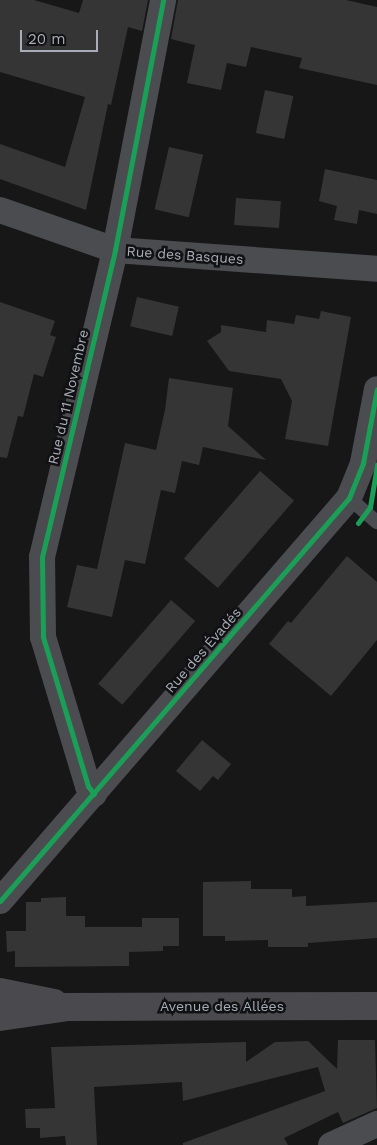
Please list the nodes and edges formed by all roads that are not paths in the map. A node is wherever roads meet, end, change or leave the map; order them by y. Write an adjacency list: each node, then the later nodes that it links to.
1 (163, 0): 3 (street, Rue du 11 Novembre)
2 (0, 210): 3 (street, Rue des Basques)
3 (114, 250): 4 (street, Rue des Basques); 8 (street, Rue du 11 Novembre)
4 (377, 269)
5 (377, 389): 6 (street, Rue des Évadés)
6 (349, 498): 7 (lane); 8 (street, Rue des Évadés)
7 (377, 522)
8 (94, 794): 9 (street, Rue des Évadés)
9 (0, 901)
10 (0, 992): 11 (street, Avenue des Allées)
11 (68, 1006): 12 (street, Avenue des Allées); 13 (street, Avenue des Allées)
12 (377, 1006)
13 (0, 1017)
14 (377, 1124): 16 (street)
15 (377, 1134): 17 (street)
16 (331, 1145)
17 (372, 1145)

